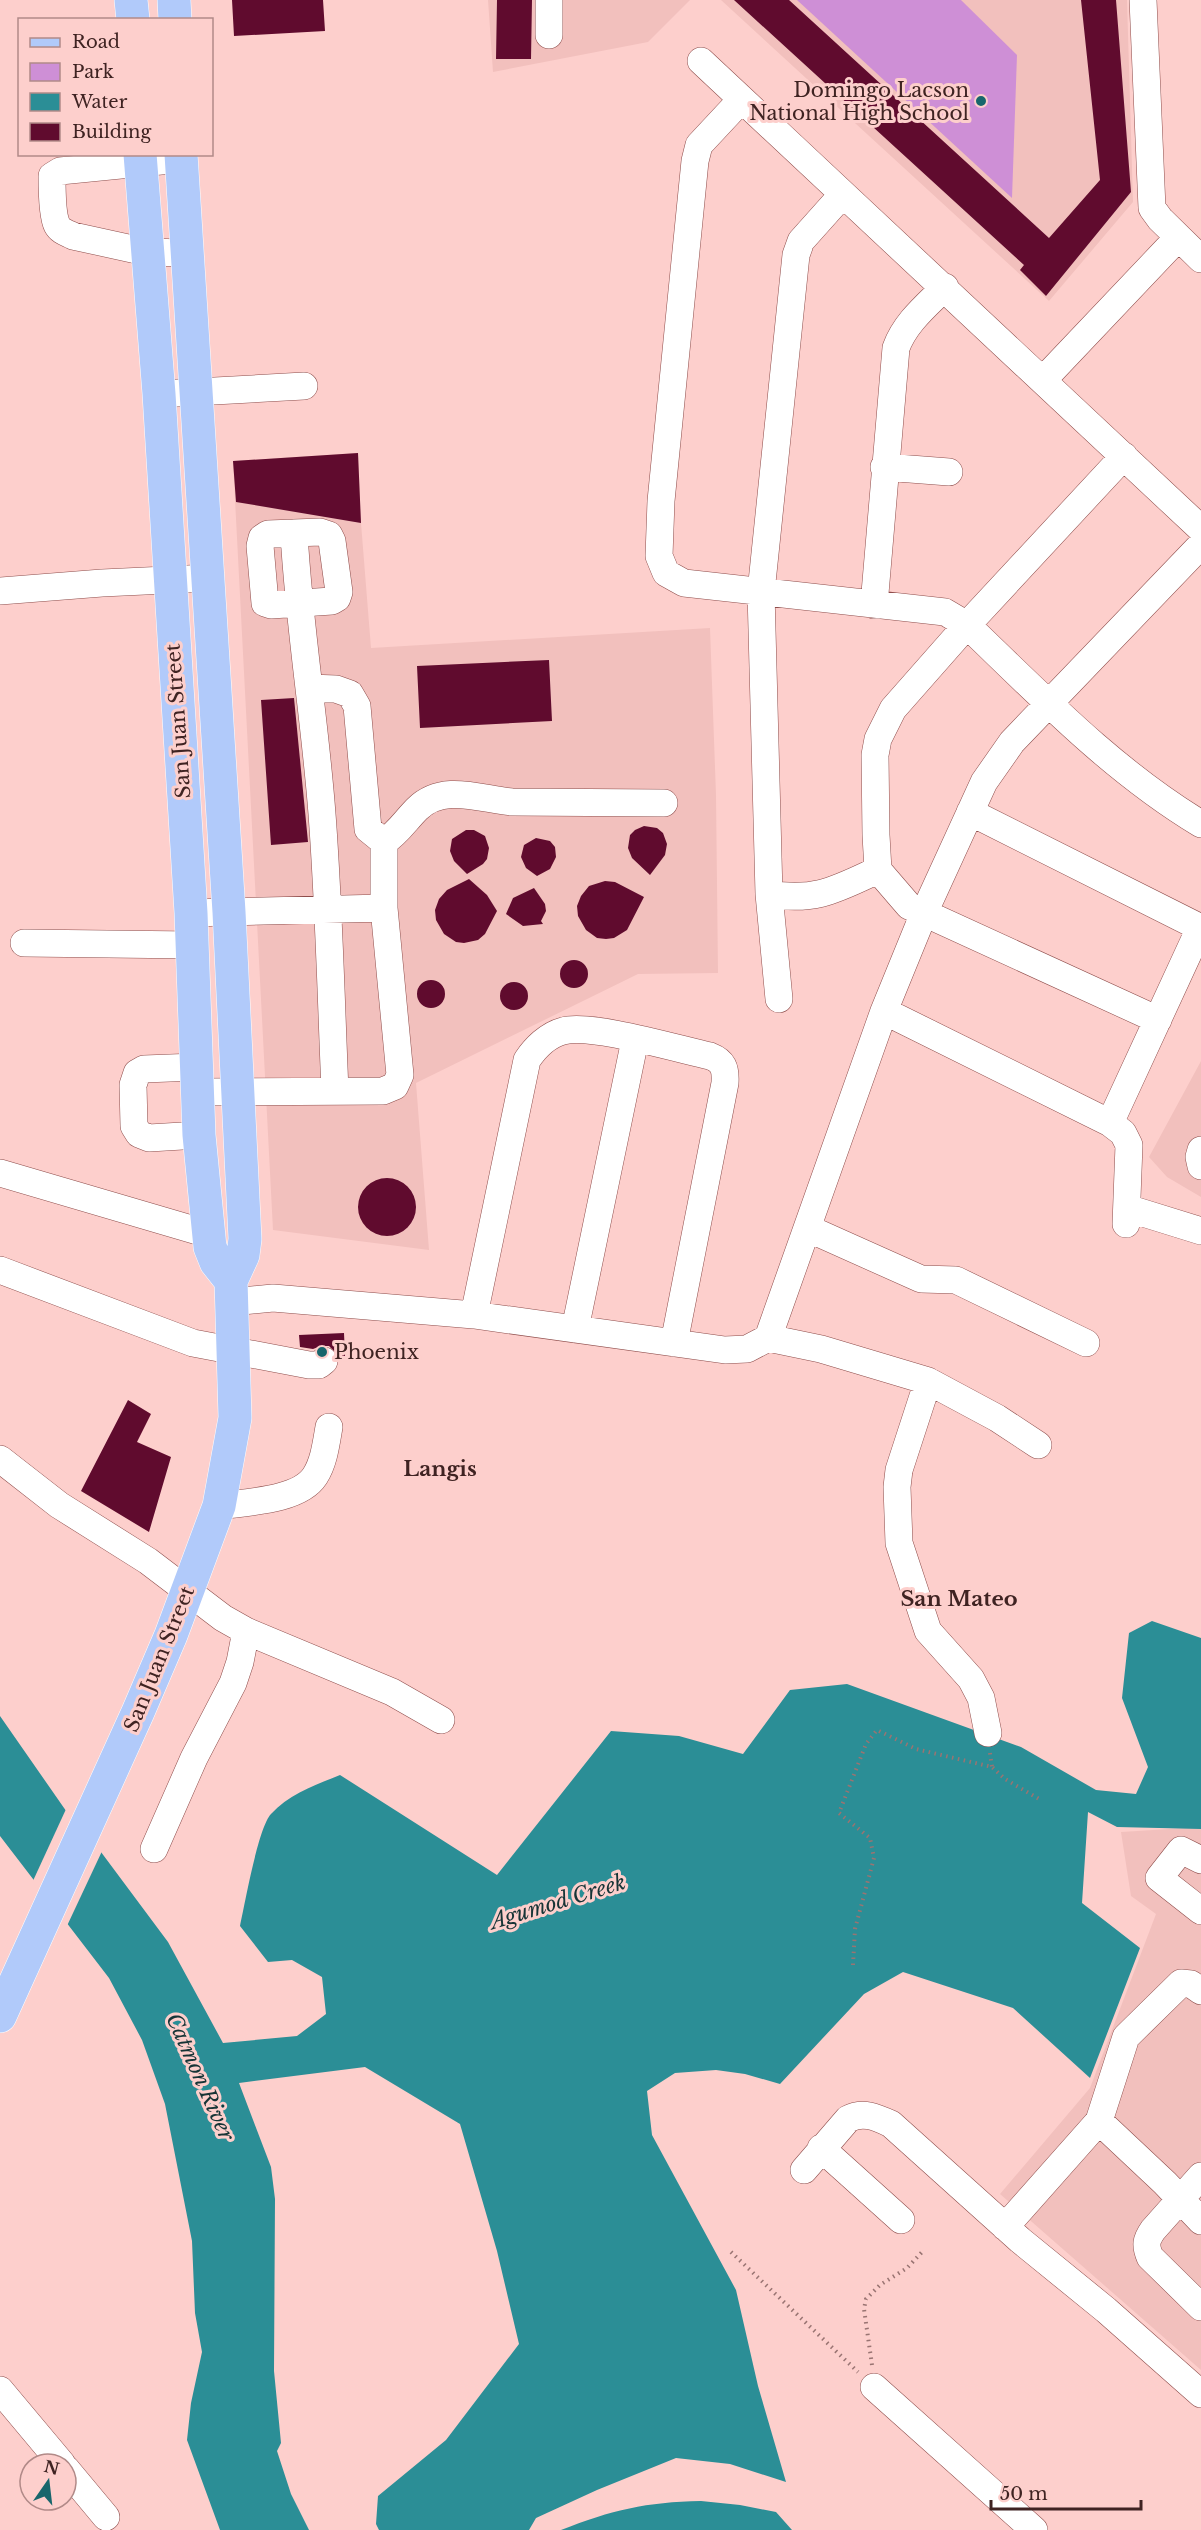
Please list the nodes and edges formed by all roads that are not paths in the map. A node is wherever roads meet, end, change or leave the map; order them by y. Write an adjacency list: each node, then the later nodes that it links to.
1 (131, 0): 5 (main road)
2 (174, 0): 6 (main road)
3 (549, 0): 7 (street)
4 (1143, 0): 16 (street)
5 (132, 18)
6 (175, 18)
7 (549, 35)
8 (701, 61): 9 (street)
9 (741, 100): 12 (street); 30 (street)
10 (181, 157): 11 (street); 15 (main road, San Juan Street)
11 (140, 158): 14 (main road, San Juan Street); 14 (street)
12 (843, 194): 17 (street); 30 (street)
13 (1172, 244): 18 (street)
14 (146, 252): 15 (street); 21 (main road, San Juan Street)
15 (186, 253): 20 (main road, San Juan Street)
16 (1201, 259)
17 (945, 287): 18 (street); 23 (street)
18 (1043, 380): 22 (street)
19 (304, 386): 20 (street)
20 (197, 393): 21 (street); 27 (main road, San Juan Street)
21 (159, 394): 28 (main road, San Juan Street)
22 (1124, 456): 25 (street); 33 (street)
23 (884, 467): 24 (street); 32 (street)
24 (949, 472)
25 (1201, 529)
26 (1201, 545): 35 (street)
27 (209, 578): 28 (street); 44 (main road, San Juan Street)
28 (169, 580): 29 (street); 45 (main road, San Juan Street)
29 (0, 591)
30 (761, 592): 32 (street); 41 (street)
31 (298, 603): 31 (street); 34 (street)
32 (874, 605): 33 (street)
33 (968, 624): 35 (street); 40 (street)
34 (309, 688): 39 (street); 43 (street)
35 (1049, 703): 37 (street); 38 (street)
36 (664, 803): 39 (street)
37 (970, 812): 46 (street); 47 (street)
38 (1201, 824)
39 (384, 843): 42 (street)
40 (878, 870): 41 (street); 46 (street)
41 (769, 894): 50 (street)
42 (384, 908): 43 (street); 56 (street)
43 (327, 910): 44 (street); 56 (street)
44 (229, 912): 45 (street); 55 (main road, San Juan Street)
45 (191, 913): 49 (main road, San Juan Street)
46 (924, 913): 51 (street); 52 (street)
47 (1201, 928): 52 (street)
48 (24, 943): 49 (street)
49 (192, 945): 54 (main road, San Juan Street)
50 (779, 999)
51 (884, 1011): 57 (street); 62 (street)
52 (1158, 1020): 57 (street)
53 (635, 1040): 67 (street); 68 (street); 70 (street)
54 (196, 1079): 55 (street); 58 (main road, San Juan Street); 58 (street)
55 (239, 1091): 56 (street); 66 (main road, San Juan Street)
56 (335, 1091)
57 (1110, 1123): 63 (street)
58 (199, 1135): 64 (main road, San Juan Street)
59 (1201, 1150): 60 (street)
60 (1201, 1166)
61 (0, 1173): 64 (street)
62 (807, 1228): 69 (street); 71 (street)
63 (1201, 1231)
64 (208, 1234): 66 (main road, San Juan Street)
65 (0, 1270): 72 (street)
66 (232, 1291): 67 (street); 72 (main road, San Juan Street)
67 (474, 1315): 68 (street)
68 (575, 1329): 70 (street)
69 (768, 1338): 70 (street); 74 (street)
70 (674, 1343)
71 (1086, 1343)
72 (234, 1352): 73 (street); 78 (main road, San Juan Street)
73 (324, 1361)
74 (928, 1381): 76 (street); 82 (street)
75 (329, 1427): 78 (street)
76 (1038, 1445)
77 (0, 1459): 79 (street)
78 (219, 1506): 79 (main road, San Juan Street)
79 (187, 1590): 80 (street); 87 (main road, San Juan Street)
80 (246, 1631): 81 (street); 83 (street)
81 (441, 1720)
82 (989, 1742)
83 (154, 1849)
84 (1201, 1860): 85 (street)
85 (1201, 1911)
86 (1201, 1991): 88 (street)
87 (5, 2005)
88 (1099, 2121): 92 (street); 95 (street)
89 (821, 2148): 90 (street); 93 (street); 95 (street)
90 (804, 2170)
91 (1201, 2176): 92 (street)
92 (1180, 2199): 94 (street); 96 (street)
93 (900, 2220)
94 (1201, 2221)
95 (1005, 2227): 99 (street)
96 (1201, 2307)
97 (874, 2387): 103 (street)
98 (0, 2390): 100 (street)
99 (1201, 2394)
100 (52, 2452)
101 (78, 2483): 102 (street)
102 (106, 2517)
103 (1034, 2530)

